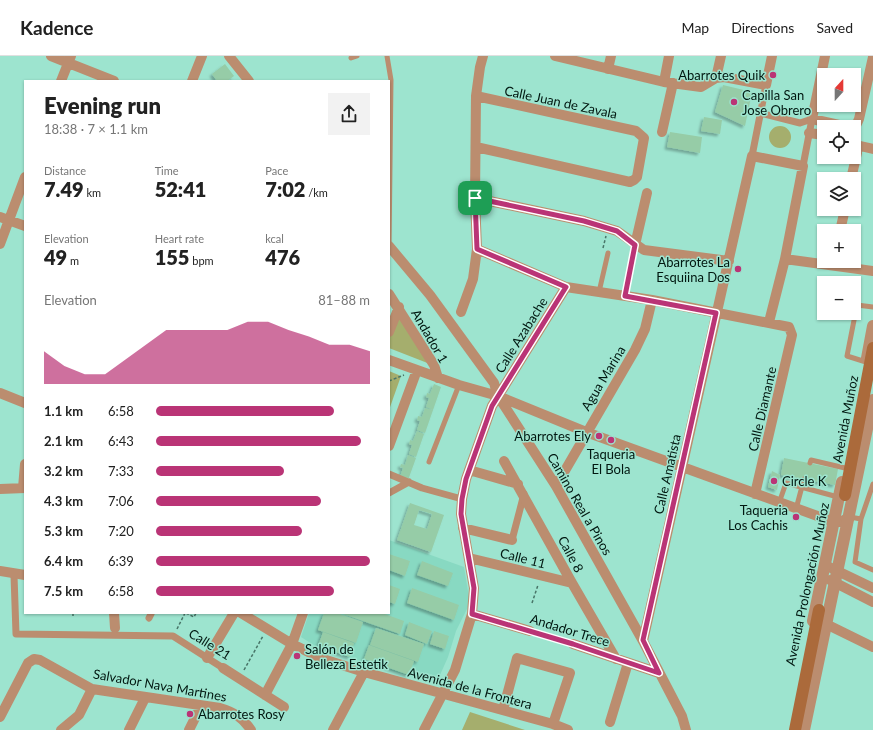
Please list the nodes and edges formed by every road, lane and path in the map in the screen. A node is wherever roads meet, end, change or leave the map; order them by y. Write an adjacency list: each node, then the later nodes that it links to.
1 (51, 56): 15 (street)
2 (202, 56): 20 (street)
3 (229, 56): 21 (street)
4 (357, 56): 14 (lane)
5 (387, 56): 30 (lane)
6 (483, 56): 24 (street)
7 (557, 56): 16 (street)
8 (611, 56): 16 (street)
9 (669, 56): 22 (street)
10 (721, 56): 17 (street)
11 (772, 56): 23 (street)
12 (825, 56): 26 (street)
13 (873, 57): 28 (street)
14 (351, 58)
15 (69, 59): 18 (street); 19 (street)
16 (608, 69): 22 (street)
17 (716, 78): 22 (street); 23 (street)
18 (61, 80)
19 (112, 80)
20 (192, 80)
21 (248, 80)
22 (668, 83): 29 (street)
23 (766, 85): 25 (street)
24 (476, 96): 34 (street); 34 (street, Calle Juan de Zavala)
25 (760, 113): 26 (street); 36 (street)
26 (812, 119): 27 (street); 31 (street)
27 (817, 120)
28 (858, 120)
29 (662, 132)
30 (390, 133)
31 (810, 133): 32 (street); 37 (street)
32 (817, 134)
33 (861, 146): 35 (street)
34 (476, 147): 40 (street)
35 (873, 149)
36 (752, 156): 37 (street); 49 (street, Calle Amatista)
37 (803, 166): 48 (street)
38 (24, 179): 41 (street)
39 (647, 193): 44 (street)
40 (475, 198): 44 (street); 46 (street)
41 (5, 218): 42 (street); 43 (street)
42 (24, 226)
43 (0, 244)
44 (635, 245): 49 (street); 56 (lane)
45 (390, 247): 73 (street, Camino Real a Pinos)
46 (477, 249): 53 (street); 60 (street)
47 (608, 253): 54 (lane)
48 (785, 259): 50 (street); 62 (street)
49 (729, 261): 61 (street, Calle Amatista)
50 (817, 262)
51 (858, 268): 52 (street)
52 (873, 271)
53 (566, 287): 54 (street); 73 (street, Calle Azabache)
54 (599, 292): 56 (street)
55 (390, 295): 59 (street, Andador 1)
56 (625, 296): 57 (street)
57 (652, 300): 61 (street); 77 (street, Agua Marina)
58 (873, 307): 67 (lane)
59 (399, 308): 64 (street, Andador 1); 70 (street, Andador 1)
60 (461, 312)
61 (716, 313): 62 (street); 82 (street, Calle Amatista)
62 (769, 322): 96 (street, Calle Diamante)
63 (873, 326): 67 (street, Avenida Prolongación Muñoz)
64 (390, 330)
65 (873, 348): 97 (main road, Avenida Muñoz)
66 (390, 360): 68 (street)
67 (866, 362): 83 (street, Avenida Prolongación Muñoz)
68 (417, 370): 70 (street); 78 (street)
69 (873, 374): 97 (main road, Avenida Muñoz)
70 (438, 378): 71 (street)
71 (459, 385): 73 (street); 80 (lane)
72 (0, 393): 75 (street)
73 (498, 396): 77 (street); 84 (street, Calle Azabache); 90 (street, Camino Real a Pinos)
74 (873, 400): 76 (street, Avenida Prolongación Muñoz)
75 (24, 403)
76 (871, 419): 101 (street, Avenida Prolongación Muñoz)
77 (586, 432): 82 (street); 90 (street, Agua Marina)
78 (390, 443)
79 (504, 461): 88 (street, Calle 8)
80 (429, 462)
81 (810, 463): 83 (lane)
82 (682, 468): 96 (street); 130 (street, Calle Amatista)
83 (845, 468): 97 (street, Avenida Prolongación Muñoz)
84 (469, 470): 88 (street); 98 (street, Calle Azabache)
85 (390, 474): 87 (street)
86 (804, 479): 92 (lane)
87 (409, 482): 94 (street); 98 (street)
88 (518, 484): 95 (street, Calle 8)
89 (873, 484): 101 (lane)
90 (556, 486): 130 (street, Camino Real a Pinos)
91 (24, 488): 93 (street)
92 (802, 488): 97 (lane); 99 (lane); 100 (lane)
93 (0, 489)
94 (390, 492)
95 (524, 494): 104 (street); 113 (street, Calle 8)
96 (755, 494): 99 (street)
97 (844, 496): 102 (street, Avenida Prolongación Muñoz)
98 (462, 499): 103 (street, Calle Azabache)
99 (779, 503): 100 (street)
100 (796, 509): 102 (street)
101 (856, 518): 102 (street); 106 (lane); 112 (street, Avenida Prolongación Muñoz)
102 (834, 522): 108 (street, Avenida Prolongación Muñoz)
103 (463, 528): 104 (street); 105 (street, Calle Azabache)
104 (512, 540)
105 (469, 558): 111 (street, Calle 11); 124 (street, Calle Azabache)
106 (873, 570)
107 (0, 571): 109 (street)
108 (824, 571): 112 (street); 159 (street, Avenida Prolongación Muñoz)
109 (14, 575): 110 (street); 129 (street, Calle 21)
110 (24, 575)
111 (542, 575): 113 (street, Calle 11); 116 (path)
112 (837, 577): 114 (street); 115 (street); 125 (street, Avenida Prolongación Muñoz)
113 (572, 583): 135 (street, Calle 8)
114 (873, 588)
115 (873, 602)
116 (532, 603)
117 (114, 614): 126 (street)
118 (185, 614): 129 (path)
119 (188, 614): 120 (path)
120 (196, 614)
121 (233, 614): 134 (street)
122 (243, 614): 127 (street, Avenida de la Frontera)
123 (303, 614): 131 (street)
124 (472, 614): 128 (street, Andador Trece); 143 (street, Calle Azabache)
125 (826, 624): 133 (street); 162 (street, Avenida Prolongación Muñoz)
126 (115, 628)
127 (267, 630): 131 (street, Avenida de la Frontera); 140 (path)
128 (530, 631): 132 (path, Andador Trece)
129 (173, 636): 134 (street, Calle 21)
130 (643, 640): 139 (street, Camino Real a Pinos)
131 (292, 644): 138 (street, Avenida de la Frontera); 142 (street)
132 (573, 644): 135 (street, Andador Trece)
133 (873, 647)
134 (207, 658): 137 (street, Calle 21)
135 (616, 658): 136 (street, Andador Trece)
136 (628, 662): 139 (street, Andador Trece); 149 (street)
137 (223, 668): 140 (street, Calle 21)
138 (364, 672): 143 (street, Avenida de la Frontera); 155 (street)
139 (659, 673): 158 (street, Camino Real a Pinos)
140 (239, 678): 142 (street, Calle 21)
141 (92, 689): 144 (street, Salvador Nava Martines); 148 (street, Salvador Nava Martines); 151 (street)
142 (265, 694): 146 (street, Calle 21)
143 (443, 694): 147 (street, Avenida de la Frontera); 156 (street, Calle Azabache)
144 (145, 698): 145 (street, Salvador Nava Martines); 152 (street)
145 (201, 706): 153 (street); 154 (street, Salvador Nava Martines)
146 (284, 707)
147 (503, 710): 150 (street, Avenida de la Frontera); 150 (street)
148 (0, 717)
149 (610, 722)
150 (553, 724): 157 (street, Avenida de la Frontera)
151 (61, 730)
152 (129, 730)
153 (189, 730)
154 (251, 730)
155 (333, 730)
156 (424, 730)
157 (568, 730)
158 (686, 730)
159 (790, 730)
160 (795, 730): 161 (main road)
161 (800, 730)
162 (804, 730)

